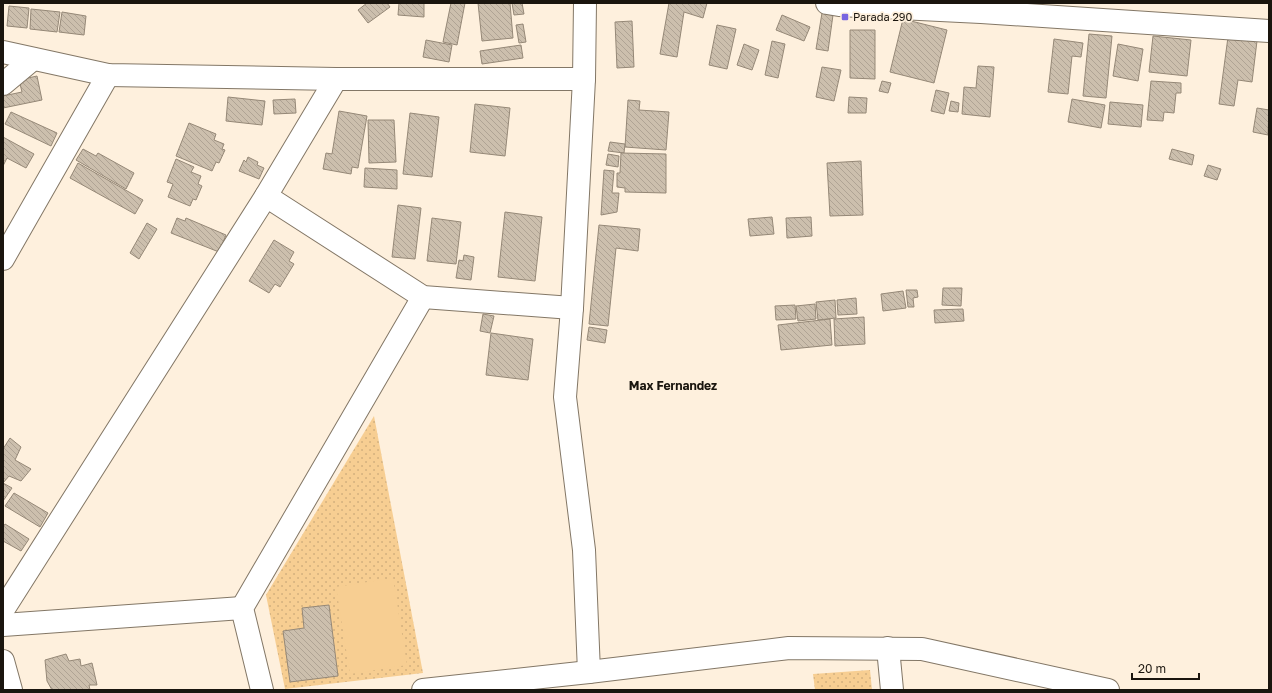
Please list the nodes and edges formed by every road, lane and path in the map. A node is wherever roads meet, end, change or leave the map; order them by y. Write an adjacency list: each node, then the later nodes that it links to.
1 (585, 3): 9 (street)
2 (827, 3): 3 (street)
3 (982, 8): 4 (street)
4 (1269, 31)
5 (3, 52): 6 (street)
6 (33, 59): 7 (street); 10 (street)
7 (108, 75): 8 (street); 12 (street)
8 (336, 79): 9 (street); 11 (street)
9 (584, 79): 14 (street)
10 (3, 84)
11 (266, 196): 13 (street); 16 (street)
12 (3, 259)
13 (423, 297): 14 (street); 15 (street)
14 (572, 308): 20 (street)
15 (242, 608): 17 (street); 22 (street)
16 (3, 610)
17 (3, 625)
18 (888, 648): 20 (street); 24 (street); 25 (street)
19 (3, 661): 21 (street)
20 (588, 672): 23 (street)
21 (11, 690)
22 (262, 690)
23 (431, 690)
24 (892, 690)
25 (1108, 690)

